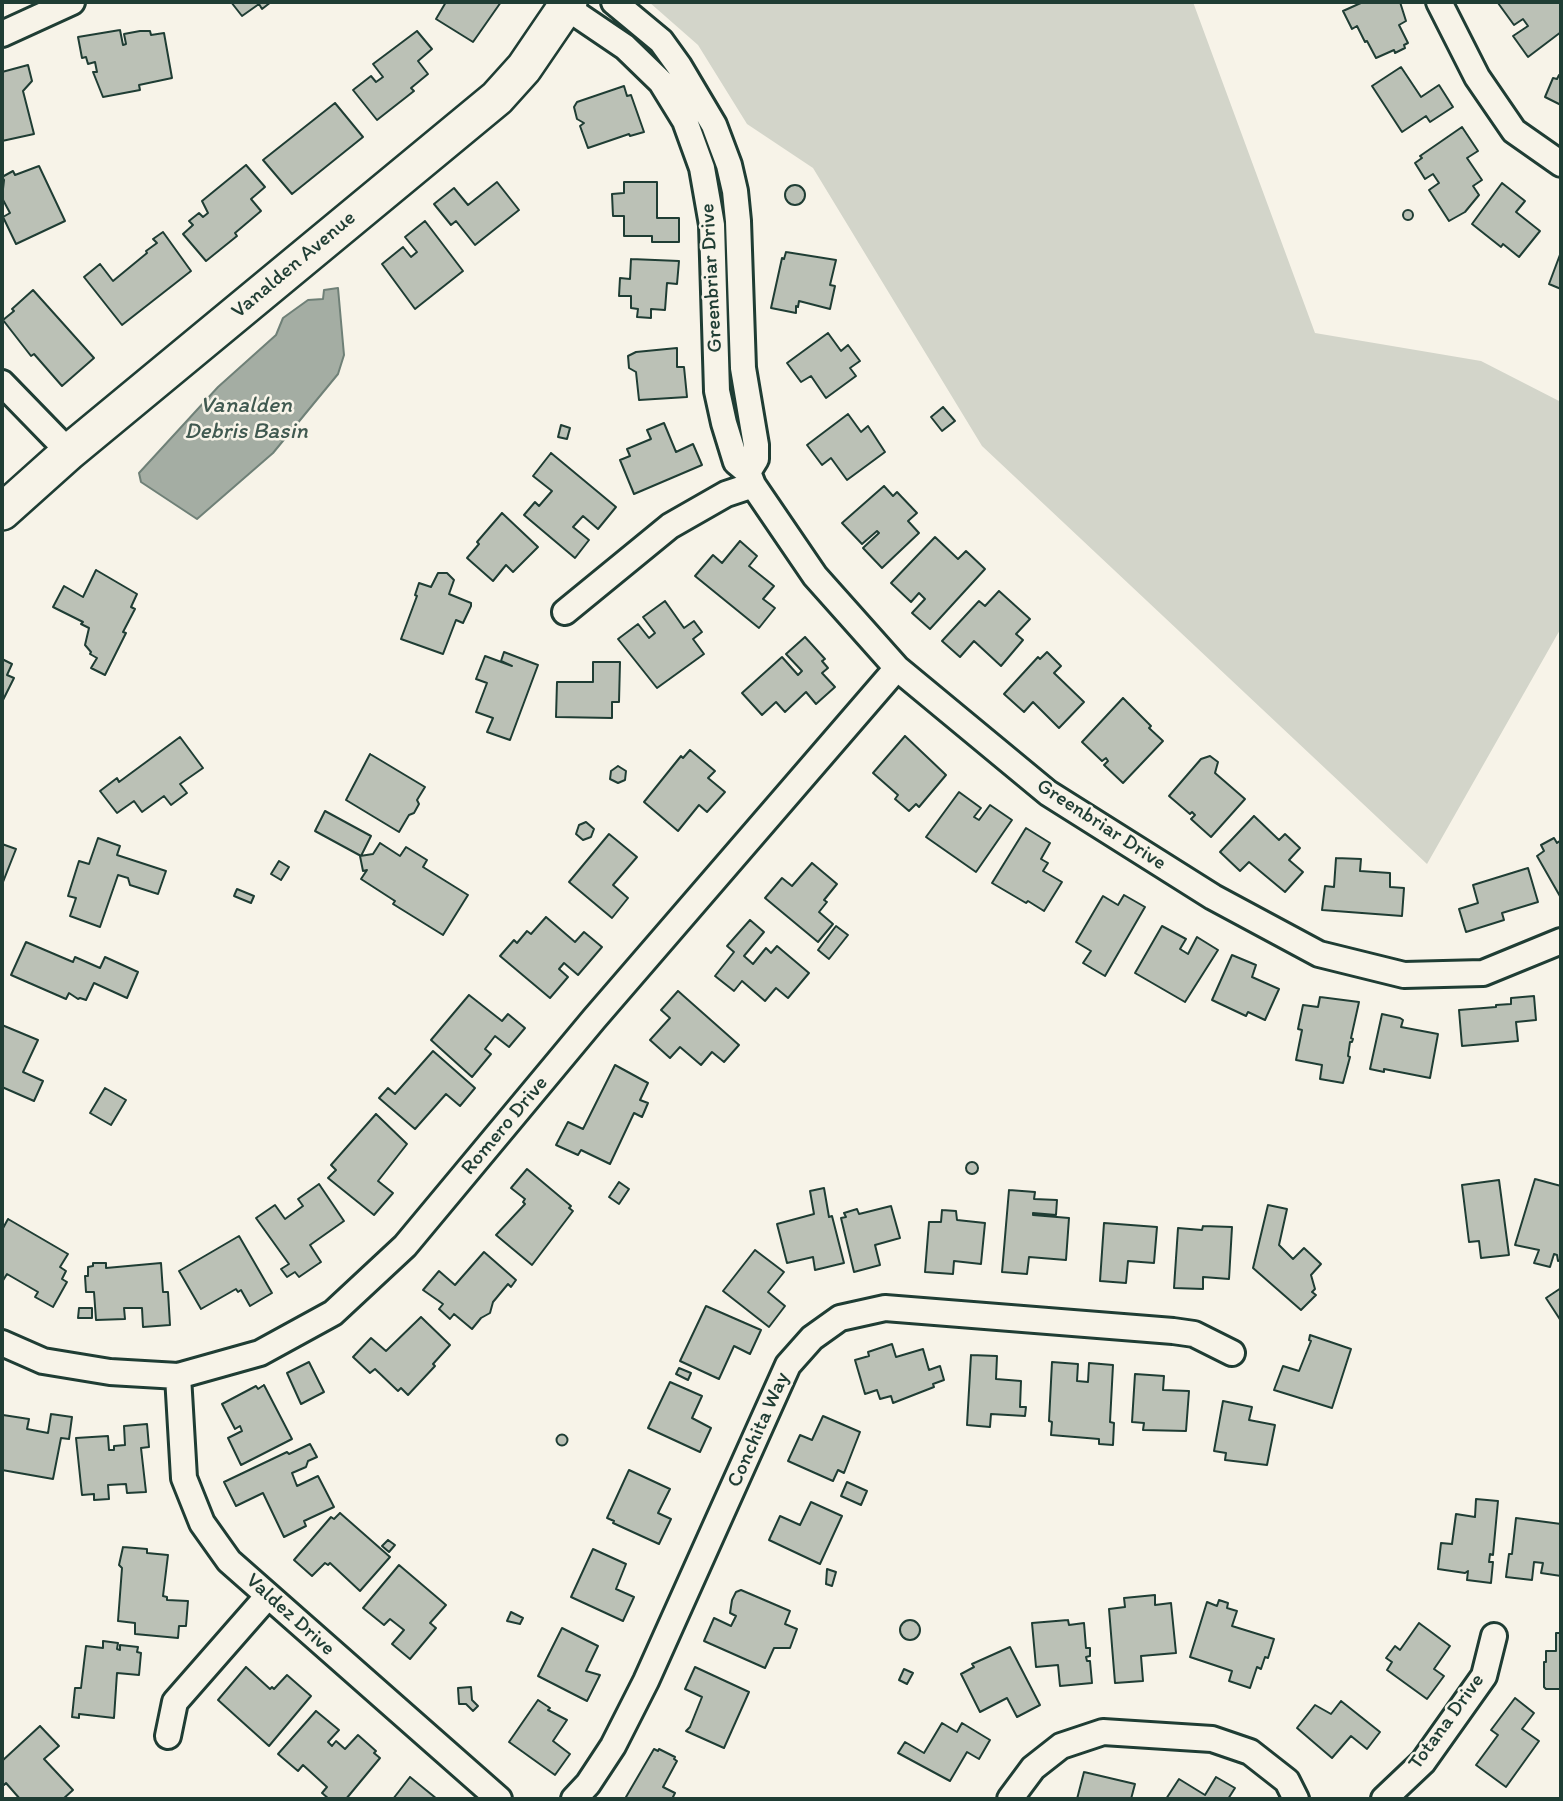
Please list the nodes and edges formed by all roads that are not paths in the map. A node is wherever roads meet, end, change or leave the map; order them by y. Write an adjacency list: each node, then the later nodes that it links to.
1 (72, 2): 5 (street)
2 (614, 2): 9 (street, Greenbriar Drive)
3 (1440, 2): 6 (street)
4 (567, 4): 8 (main road, Vanalden Avenue); 9 (street, Greenbriar Drive)
5 (2, 34)
6 (1561, 164)
7 (2, 383): 8 (street)
8 (69, 452): 10 (main road, Vanalden Avenue)
9 (751, 479): 11 (street); 12 (street, Greenbriar Drive)
10 (2, 512)
11 (565, 611)
12 (897, 668): 13 (street, Greenbriar Drive); 16 (street, Romero Drive)
13 (1561, 941)
14 (2, 1343): 16 (street, Romero Drive)
15 (1232, 1353): 21 (street, Conchita Way)
16 (178, 1376): 17 (street, Valdez Drive)
17 (267, 1597): 19 (street); 20 (street, Valdez Drive)
18 (1494, 1636): 24 (street, Totana Drive)
19 (168, 1736)
20 (499, 1799)
21 (574, 1799)
22 (1010, 1799): 23 (street)
23 (1296, 1799)
24 (1384, 1799)

